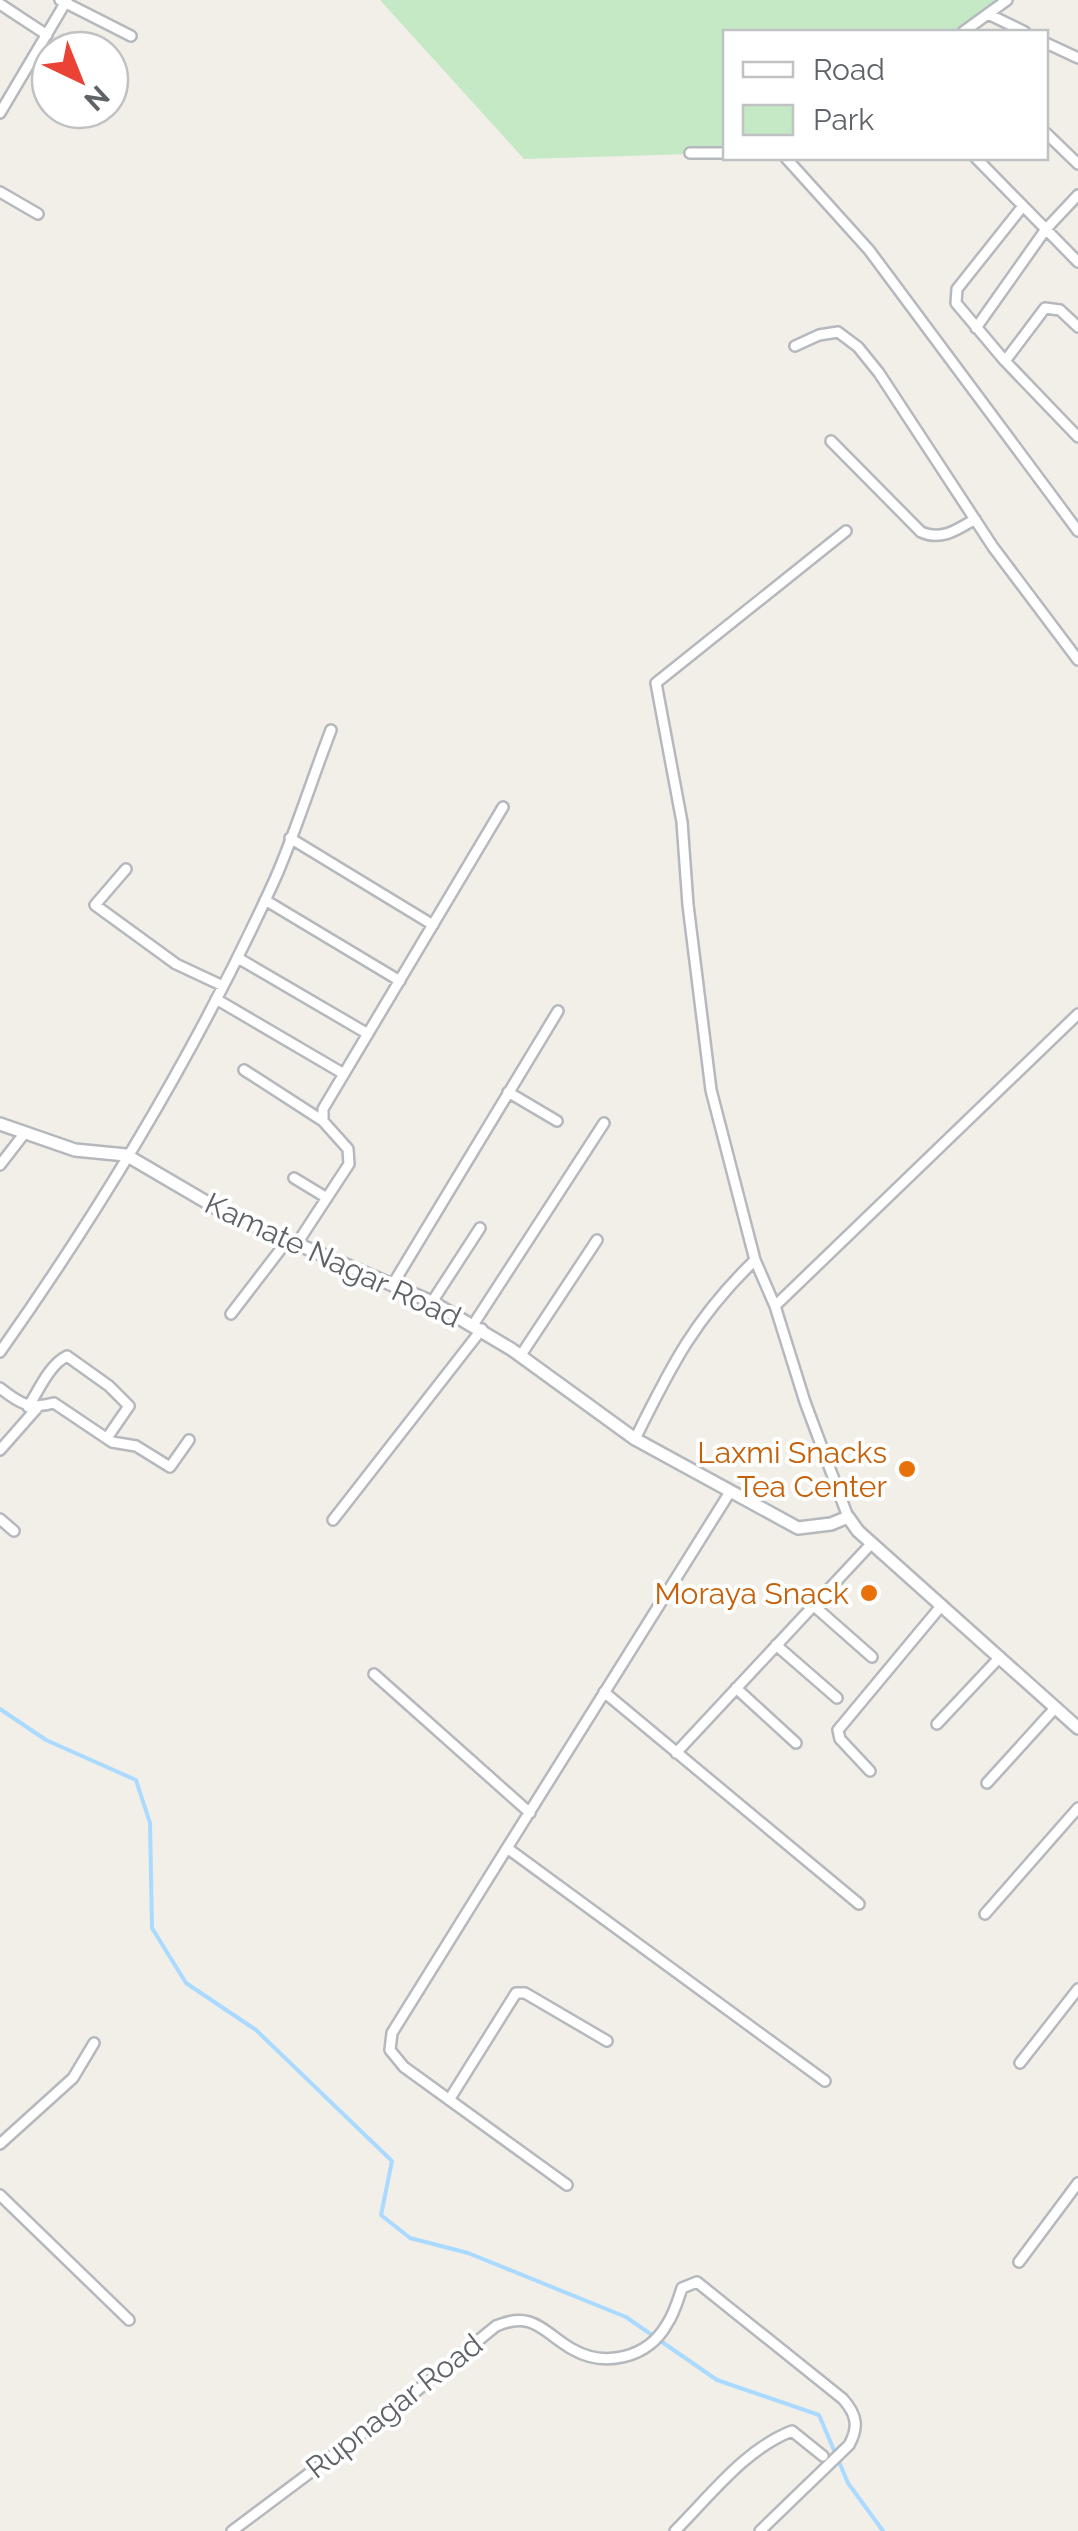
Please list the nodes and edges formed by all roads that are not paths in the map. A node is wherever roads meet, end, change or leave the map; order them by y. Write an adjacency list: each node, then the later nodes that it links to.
1 (1007, 0): 4 (street)
2 (64, 1): 6 (street); 9 (street)
3 (0, 4): 5 (street)
4 (988, 14): 7 (street); 8 (street)
5 (41, 30)
6 (49, 30)
7 (966, 30)
8 (1021, 30)
9 (131, 36)
10 (1048, 43): 11 (street)
11 (1078, 58)
12 (30, 63): 13 (street)
13 (0, 113)
14 (1048, 134): 19 (street)
15 (690, 152): 16 (street)
16 (723, 153)
17 (788, 160): 33 (street)
18 (978, 160): 22 (street)
19 (1078, 164)
20 (0, 192): 23 (street)
21 (1078, 195): 24 (street)
22 (1023, 206): 24 (street); 27 (street)
23 (38, 214)
24 (1046, 229): 25 (street); 27 (street)
25 (1078, 262)
26 (1078, 327): 29 (street)
27 (976, 328): 29 (street)
28 (795, 346): 32 (street)
29 (1005, 361): 30 (street)
30 (1078, 436)
31 (831, 441): 32 (street)
32 (975, 519): 35 (street)
33 (1078, 531)
34 (846, 532): 64 (street)
35 (1078, 660)
36 (330, 730): 38 (street)
37 (503, 807): 41 (street)
38 (290, 838): 40 (street); 41 (street)
39 (126, 869): 44 (street)
40 (265, 900): 42 (street); 43 (street)
41 (432, 926): 43 (street)
42 (238, 958): 44 (street); 48 (street)
43 (400, 981): 48 (street)
44 (223, 986): 45 (street)
45 (216, 999): 50 (street); 57 (street)
46 (558, 1010): 51 (street)
47 (1078, 1014): 67 (street)
48 (368, 1034): 50 (street)
49 (244, 1070): 52 (street)
50 (344, 1074): 52 (street)
51 (508, 1092): 53 (street); 65 (street)
52 (324, 1121): 60 (street)
53 (557, 1121)
54 (604, 1123): 69 (street)
55 (0, 1124): 56 (street, Kamate Nagar Road)
56 (24, 1134): 57 (street, Kamate Nagar Road); 58 (street)
57 (126, 1156): 63 (street, Kamate Nagar Road); 70 (street)
58 (0, 1165)
59 (294, 1178): 60 (street)
60 (326, 1198): 63 (street)
61 (480, 1228): 66 (street)
62 (596, 1240): 71 (street)
63 (291, 1243): 65 (street, Kamate Nagar Road); 68 (street)
64 (755, 1260): 67 (street); 75 (street)
65 (393, 1284): 66 (street, Kamate Nagar Road)
66 (432, 1302): 69 (street, Kamate Nagar Road)
67 (775, 1306): 79 (street)
68 (231, 1314)
69 (477, 1327): 71 (street, Kamate Nagar Road); 81 (street)
70 (0, 1352)
71 (521, 1355): 75 (street, Kamate Nagar Road)
72 (0, 1388): 73 (street)
73 (33, 1407): 74 (street); 74 (street); 77 (street)
74 (107, 1438): 76 (street)
75 (636, 1439): 78 (street, Kamate Nagar Road)
76 (189, 1440)
77 (0, 1450)
78 (730, 1492): 79 (street, Kamate Nagar Road); 91 (street)
79 (848, 1516): 83 (street)
80 (0, 1519): 82 (street)
81 (333, 1520)
82 (14, 1531)
83 (872, 1542): 84 (street); 85 (street)
84 (813, 1605): 86 (street); 87 (street)
85 (942, 1605): 88 (street); 98 (street)
86 (776, 1645): 90 (street); 92 (street)
87 (872, 1657)
88 (1000, 1657): 93 (street); 94 (street)
89 (374, 1674): 101 (street)
90 (736, 1688): 96 (street); 97 (street)
91 (604, 1692): 97 (street); 101 (street)
92 (837, 1698)
93 (1056, 1707): 95 (street); 99 (street)
94 (936, 1724)
95 (1078, 1728)
96 (796, 1743)
97 (676, 1752): 103 (street)
98 (870, 1770)
99 (987, 1783)
100 (1078, 1808): 104 (street)
101 (530, 1812): 102 (street)
102 (507, 1848): 109 (street); 110 (street)
103 (859, 1904)
104 (984, 1914)
105 (1078, 1989): 108 (street)
106 (607, 2041): 110 (street)
107 (94, 2043): 111 (street)
108 (1020, 2063)
109 (825, 2081)
110 (448, 2100): 113 (street)
111 (0, 2144)
112 (1078, 2183): 115 (street)
113 (566, 2185)
114 (0, 2195): 116 (street)
115 (1019, 2262)
116 (129, 2320)
117 (827, 2459): 118 (street, Rupnagar Road); 119 (street); 120 (street, Rupnagar Road)
118 (232, 2531)
119 (675, 2531)
120 (760, 2531)

